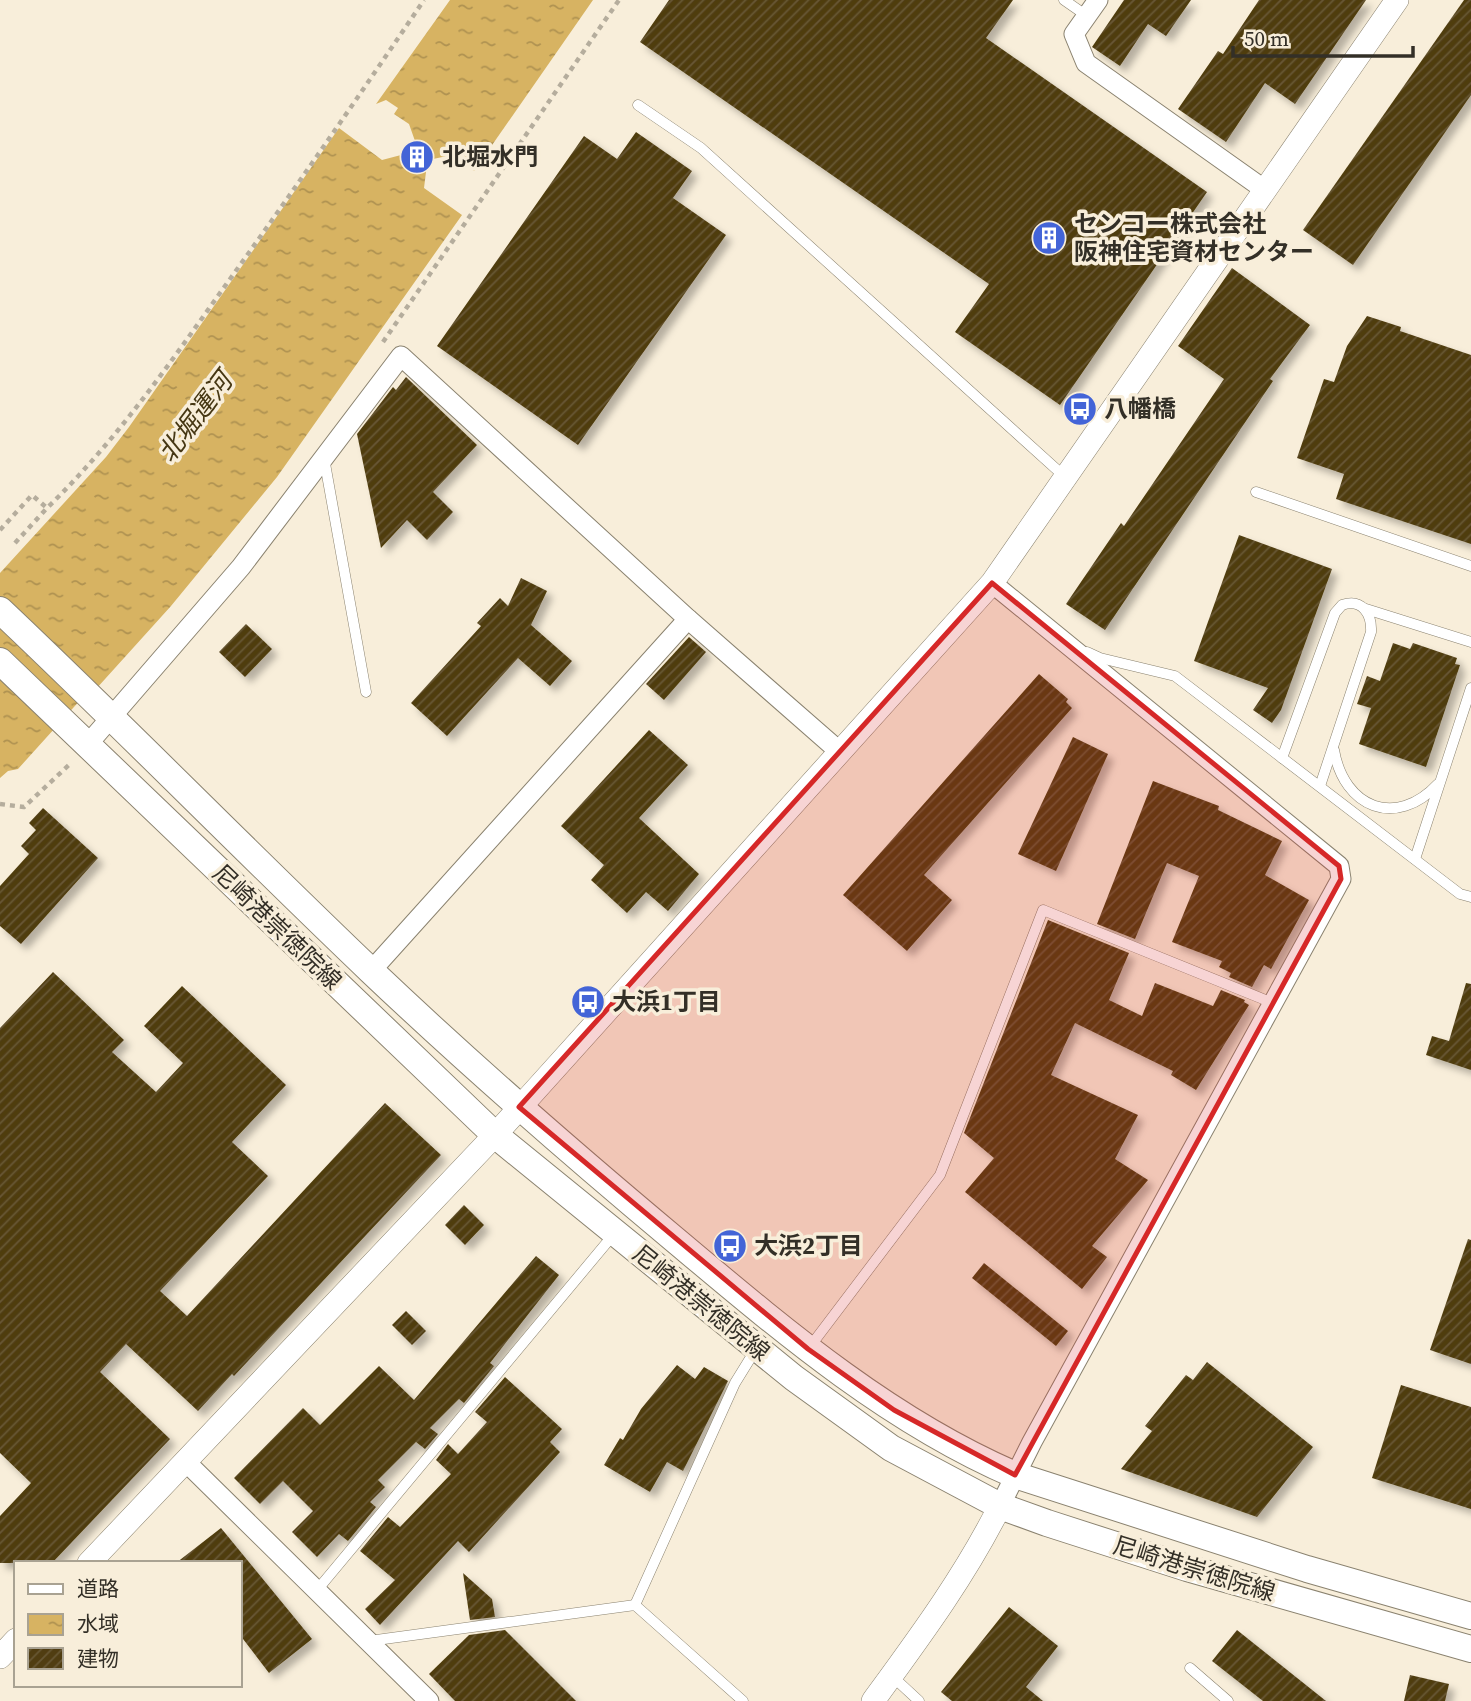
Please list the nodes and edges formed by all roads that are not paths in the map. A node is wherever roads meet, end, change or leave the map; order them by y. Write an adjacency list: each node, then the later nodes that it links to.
1 (1063, 0): 3 (lane)
2 (1397, 0): 5 (street)
3 (1092, 8): 5 (street)
4 (638, 105): 7 (lane)
5 (1265, 190): 7 (street)
6 (324, 457): 13 (street); 18 (lane); 19 (street)
7 (1065, 478): 10 (street)
8 (1256, 492): 9 (lane)
9 (1471, 566)
10 (992, 583): 14 (street); 22 (street)
11 (1366, 609): 15 (lane); 21 (lane); 23 (lane)
12 (0, 610): 19 (main road, 尼崎港崇徳院線)
13 (688, 619): 22 (street); 28 (street)
14 (1053, 634): 23 (lane); 29 (street)
15 (1471, 642)
16 (0, 661): 20 (main road, 尼崎港崇徳院線)
17 (1471, 688): 24 (lane)
18 (366, 692)
19 (105, 709): 20 (street); 28 (main road, 尼崎港崇徳院線)
20 (78, 735): 31 (main road, 尼崎港崇徳院線)
21 (1333, 746): 24 (lane); 25 (lane)
22 (840, 752): 30 (street)
23 (1282, 758): 25 (lane)
24 (1441, 781): 26 (lane)
25 (1320, 786): 26 (lane)
26 (1415, 859): 27 (lane)
27 (1471, 897)
28 (371, 971): 30 (main road, 尼崎港崇徳院線)
29 (1273, 1003): 34 (lane); 36 (street)
30 (519, 1107): 31 (street); 34 (main road, 尼崎港崇徳院線)
31 (495, 1135): 32 (main road, 尼崎港崇徳院線); 35 (street)
32 (615, 1233): 33 (main road, 尼崎港崇徳院線); 39 (lane)
33 (757, 1348): 37 (main road, 尼崎港崇徳院線); 40 (lane)
34 (808, 1349): 36 (main road, 尼崎港崇徳院線)
35 (185, 1461): 38 (street); 39 (street)
36 (1015, 1475): 37 (street); 41 (main road, 尼崎港崇徳院線)
37 (1000, 1506): 44 (main road, 尼崎港崇徳院線); 47 (street)
38 (91, 1561)
39 (318, 1589): 42 (street)
40 (635, 1605): 42 (lane); 49 (lane)
41 (1471, 1616)
42 (369, 1641): 48 (street)
43 (14, 1642): 45 (street)
44 (1471, 1649)
45 (0, 1657)
46 (1190, 1668): 52 (lane)
47 (892, 1676): 50 (street); 51 (lane)
48 (429, 1701)
49 (743, 1701)
50 (873, 1701)
51 (919, 1701)
52 (1228, 1701)

